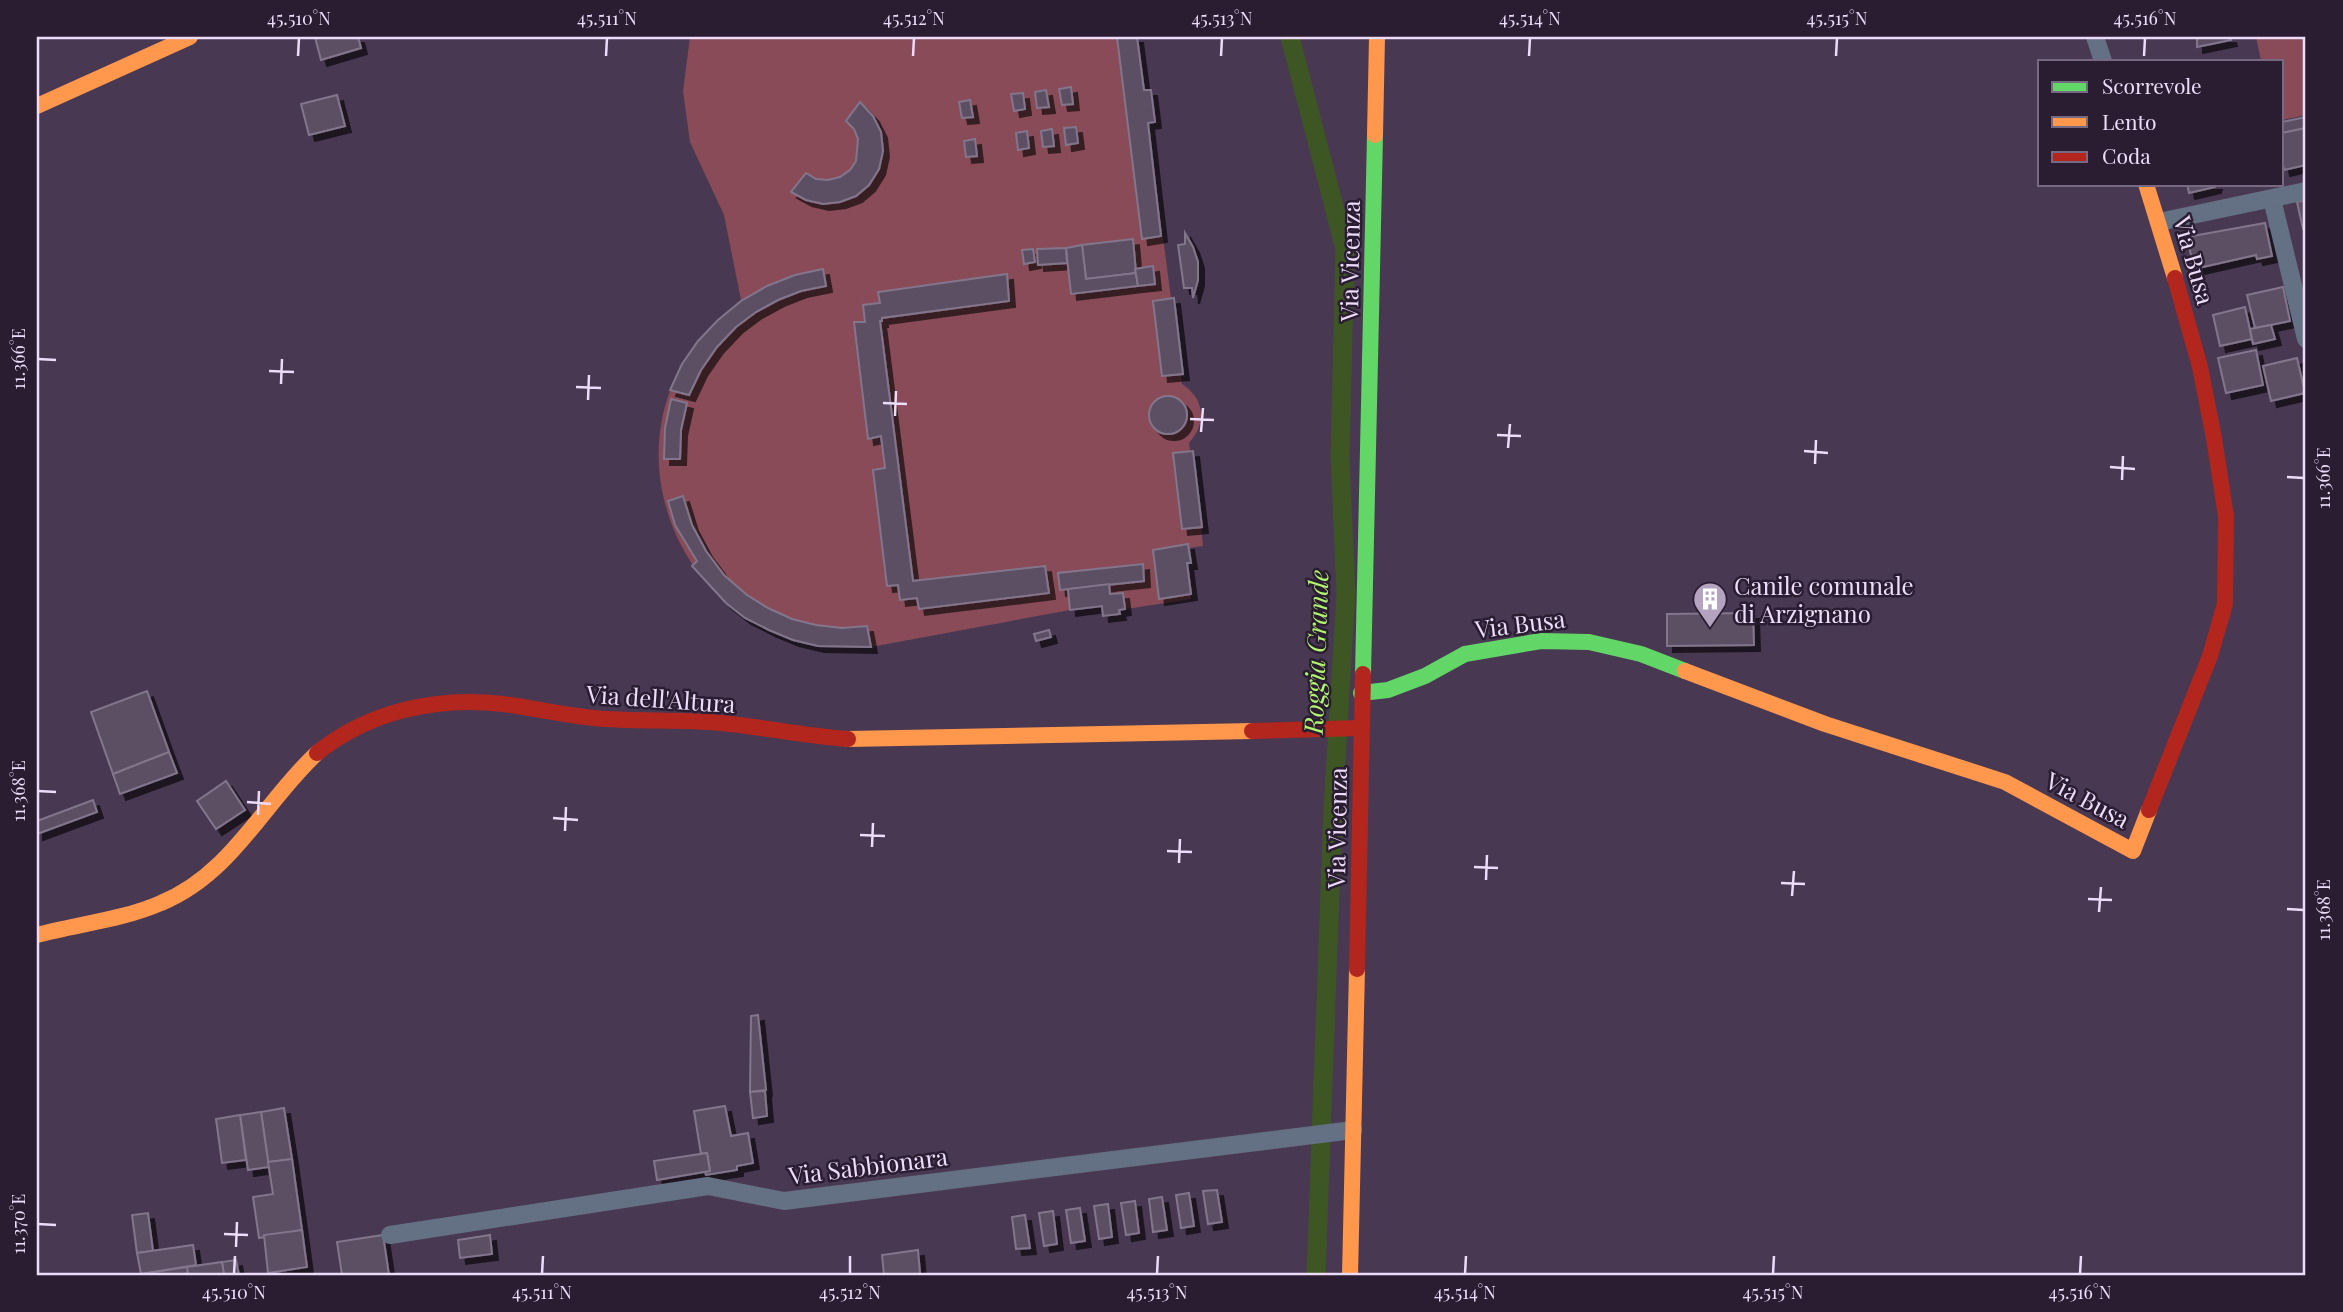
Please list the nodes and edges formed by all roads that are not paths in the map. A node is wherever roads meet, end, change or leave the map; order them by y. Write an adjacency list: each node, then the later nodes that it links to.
1 (190, 37): 7 (street)
2 (1377, 37): 6 (street, Via Vicenza)
3 (1392, 37): 6 (street, Via Vicenza)
4 (2095, 37): 5 (street)
5 (2104, 60)
6 (1377, 88): 13 (street, Via Vicenza)
7 (37, 106)
8 (2147, 186): 11 (street, Via Busa)
9 (2306, 191): 10 (street)
10 (2272, 198): 11 (street); 12 (street)
11 (2159, 222): 13 (street, Via Busa)
12 (2306, 339)
13 (1361, 693): 14 (street, Via Vicenza)
14 (1360, 728): 15 (street, Via dell'Altura); 16 (street, Via Vicenza)
15 (37, 935)
16 (1352, 1130): 17 (street, Via Sabbionara); 18 (street, Via Vicenza)
17 (390, 1235)
18 (1350, 1275)

